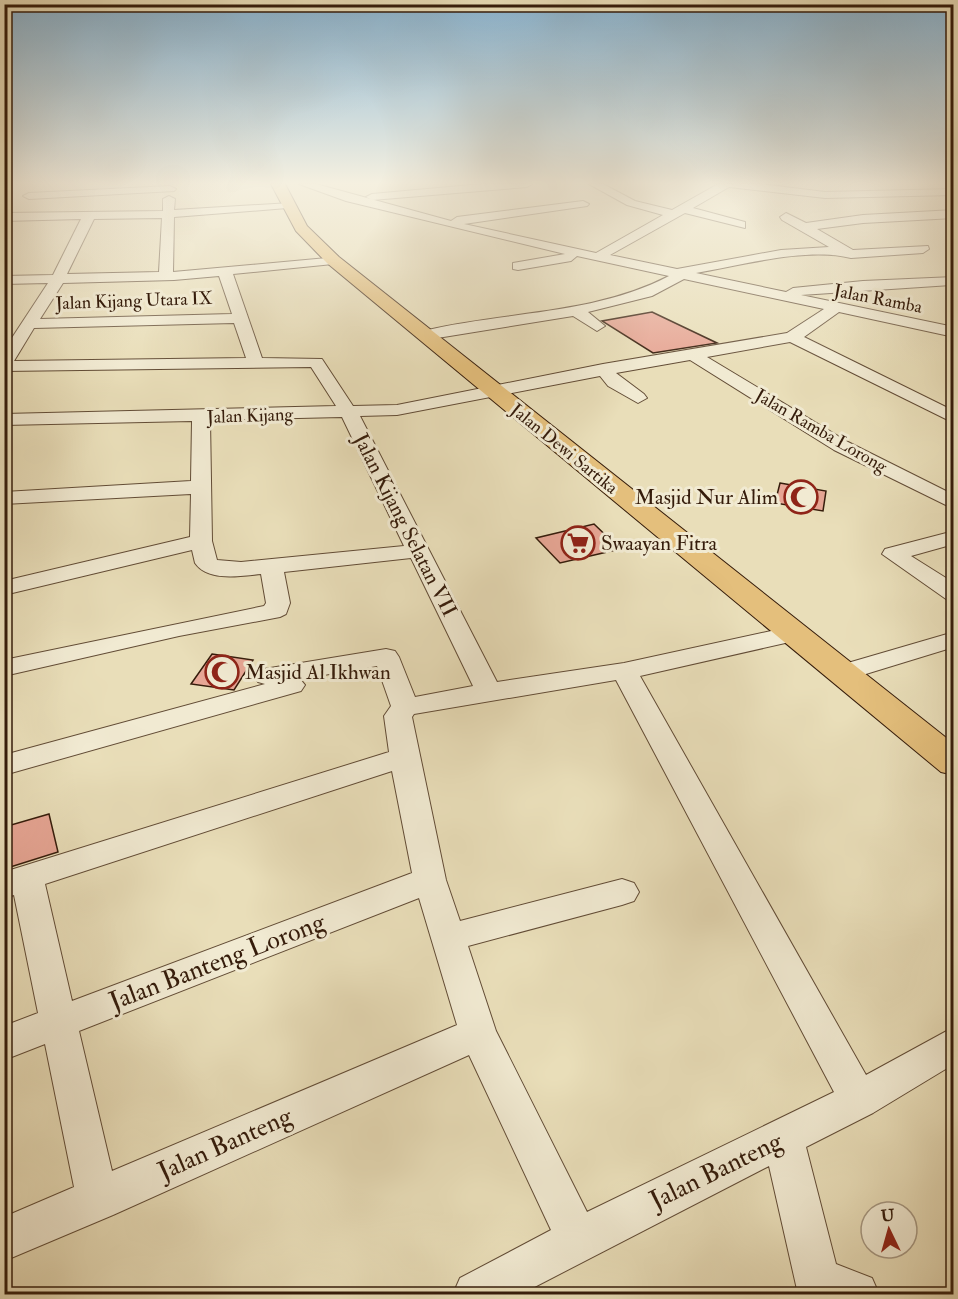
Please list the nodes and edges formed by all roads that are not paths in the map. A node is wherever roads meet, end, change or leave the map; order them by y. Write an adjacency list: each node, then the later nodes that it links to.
1 (75, 245): 15 (street, Jalan Kijang Utara IX)
2 (169, 245): 14 (street, Jalan Kijang Utara IX)
3 (318, 245): 10 (main road, Jalan Dewi Sartika)
4 (540, 245): 9 (street, Jalan Ramba)
5 (614, 245): 9 (street)
6 (835, 245): 8 (street)
7 (923, 249): 8 (street)
8 (844, 250): 13 (street)
9 (590, 256): 11 (street); 13 (street, Jalan Ramba)
10 (333, 260): 12 (street); 26 (main road, Jalan Dewi Sartika)
11 (518, 266)
12 (225, 272): 14 (street); 22 (street, Jalan Kijang Utara IX)
13 (676, 275): 19 (street, Jalan Ramba); 21 (street)
14 (171, 276): 15 (street); 18 (street)
15 (58, 279): 16 (street); 23 (street, Jalan Kijang Utara IX)
16 (4, 280)
17 (951, 281): 19 (street)
18 (135, 292)
19 (769, 295): 20 (street, Jalan Ramba)
20 (834, 309): 25 (street, Jalan Ramba); 27 (street)
21 (576, 311): 24 (street); 26 (street)
22 (240, 318): 23 (street, Jalan Kijang Utara IX); 29 (street, Jalan Kijang Utara IX)
23 (30, 324): 30 (street, Jalan Kijang Utara IX)
24 (597, 326)
25 (954, 332)
26 (425, 335): 32 (main road, Jalan Dewi Sartika)
27 (792, 337): 28 (street); 36 (street)
28 (691, 354): 31 (street); 40 (street, Jalan Ramba Lorong)
29 (255, 361): 30 (street, Jalan Kijang Selatan VII); 34 (street, Jalan Kijang Selatan VII)
30 (4, 364)
31 (603, 369): 32 (street); 33 (street)
32 (492, 390): 34 (street, Jalan Kijang); 47 (main road, Jalan Dewi Sartika)
33 (638, 398)
34 (349, 413): 35 (street, Jalan Kijang); 43 (street, Jalan Kijang Selatan VII)
35 (201, 417): 37 (street, Jalan Kijang); 38 (street)
36 (954, 418)
37 (7, 424)
38 (201, 487): 39 (street); 42 (street)
39 (4, 498)
40 (954, 503)
41 (954, 537): 46 (street)
42 (201, 541): 44 (street); 45 (street)
43 (418, 551): 44 (street); 54 (street, Jalan Kijang Selatan VII)
44 (271, 566): 49 (street)
45 (4, 588)
46 (954, 594)
47 (794, 634): 50 (street); 51 (main road, Jalan Dewi Sartika)
48 (954, 639): 51 (street)
49 (4, 668)
50 (624, 671): 54 (street); 67 (street)
51 (843, 673): 57 (main road, Jalan Dewi Sartika)
52 (247, 680): 55 (street)
53 (292, 685): 58 (street)
54 (489, 692): 55 (street)
55 (405, 706): 56 (street)
56 (404, 757): 59 (street); 60 (street)
57 (954, 763)
58 (4, 765)
59 (430, 880): 62 (street); 63 (street, Jalan Banteng Lorong)
60 (16, 882): 63 (street)
61 (622, 892): 62 (street)
62 (447, 938): 64 (street)
63 (61, 1023): 65 (street, Jalan Banteng Lorong); 69 (street)
64 (478, 1033): 69 (street, Jalan Banteng); 71 (street)
65 (4, 1043)
66 (954, 1044): 67 (street, Jalan Banteng)
67 (859, 1100): 68 (street, Jalan Banteng)
68 (783, 1138): 71 (street, Jalan Banteng); 72 (street)
69 (98, 1200): 70 (street, Jalan Banteng)
70 (4, 1239)
71 (578, 1240): 73 (street, Jalan Banteng)
72 (831, 1289)
73 (476, 1294)

